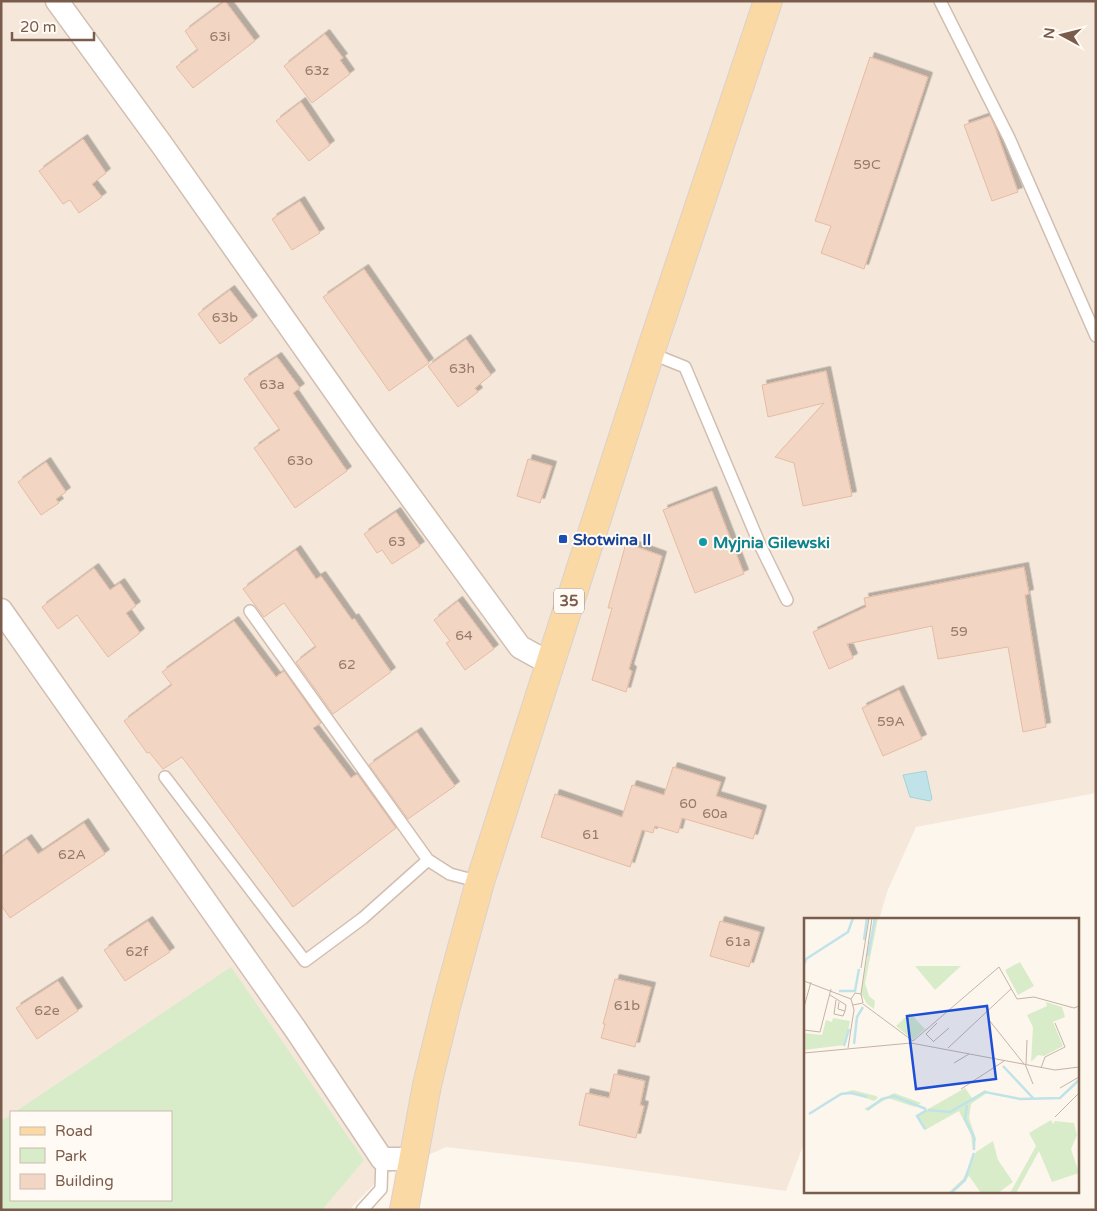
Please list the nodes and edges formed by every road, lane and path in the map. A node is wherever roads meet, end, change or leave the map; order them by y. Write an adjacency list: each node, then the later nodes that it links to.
1 (57, 1): 9 (street)
2 (768, 1): 5 (main road, 35)
3 (940, 1): 4 (lane)
4 (1096, 336)
5 (650, 353): 6 (lane); 9 (main road, 35)
6 (787, 600)
7 (1, 610): 14 (street)
8 (250, 611): 11 (lane)
9 (549, 663): 12 (main road, 35)
10 (165, 777): 11 (lane)
11 (428, 860): 12 (lane)
12 (480, 882): 13 (main road, 35)
13 (413, 1159): 14 (street); 16 (main road, 35)
14 (382, 1160): 15 (lane)
15 (362, 1210)
16 (404, 1210)

